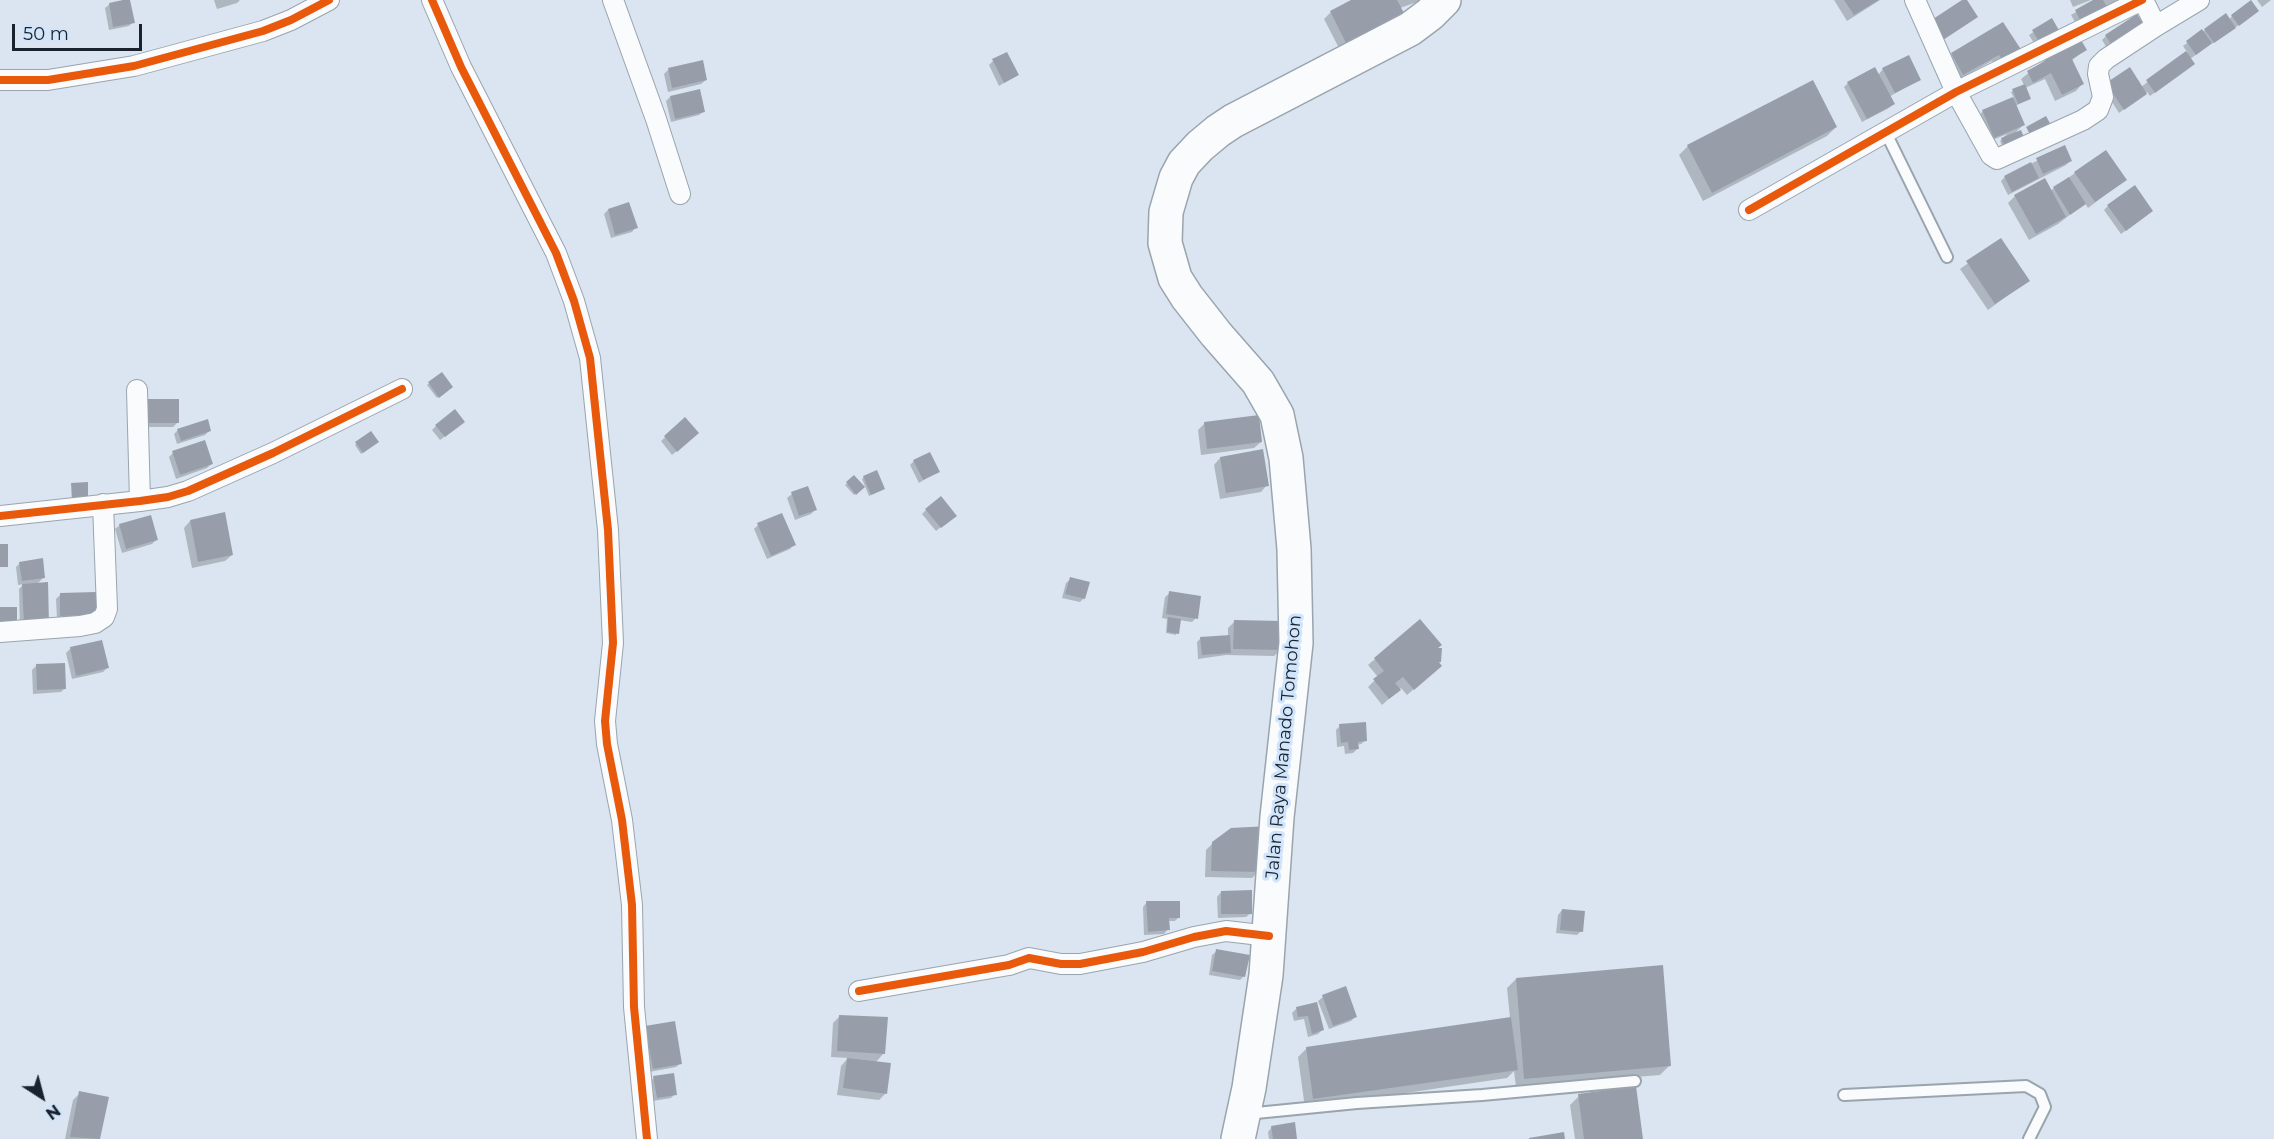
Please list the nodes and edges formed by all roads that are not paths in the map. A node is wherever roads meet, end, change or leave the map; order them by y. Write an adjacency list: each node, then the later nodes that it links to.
1 (329, 0): 9 (street)
2 (432, 0): 26 (street)
3 (613, 0): 12 (street)
4 (1444, 0): 21 (highway, Jalan Raya Manado Tomohon)
5 (1915, 0): 10 (street)
6 (2142, 0): 8 (street); 10 (street)
7 (2199, 0): 8 (street)
8 (2156, 26): 10 (street)
9 (0, 80)
10 (1956, 92): 11 (street)
11 (1886, 133): 13 (street); 14 (lane)
12 (680, 194)
13 (1749, 210)
14 (1947, 257)
15 (137, 390): 17 (street)
16 (402, 390): 17 (street)
17 (140, 501): 18 (street)
18 (103, 504): 19 (street); 20 (street)
19 (0, 516)
20 (0, 632)
21 (1269, 936): 22 (street); 25 (highway, Jalan Raya Manado Tomohon)
22 (859, 991)
23 (1635, 1081): 25 (lane)
24 (1844, 1095): 27 (lane)
25 (1240, 1127)
26 (647, 1139)
27 (2030, 1139)

